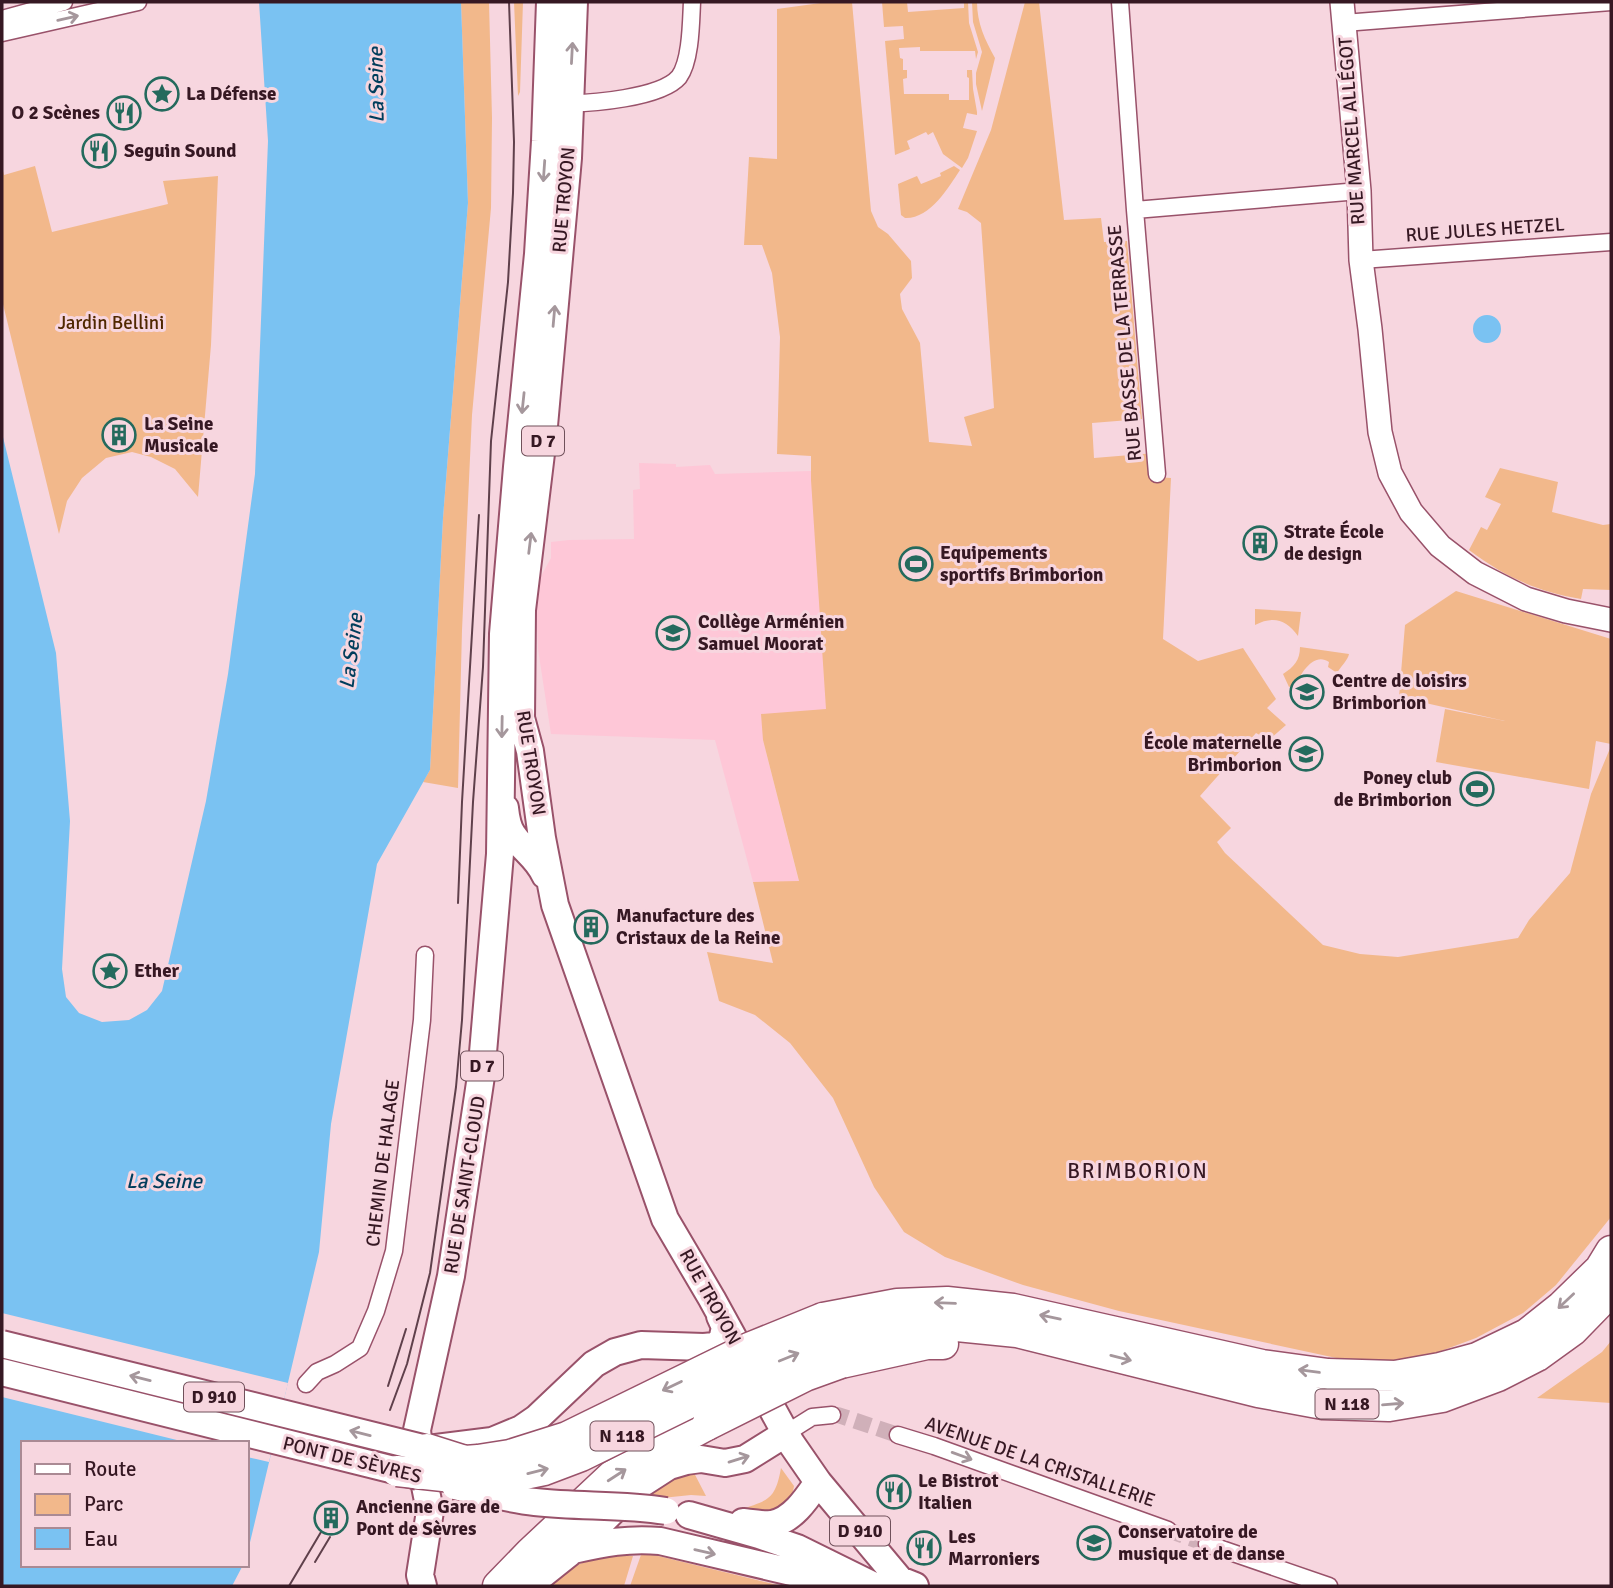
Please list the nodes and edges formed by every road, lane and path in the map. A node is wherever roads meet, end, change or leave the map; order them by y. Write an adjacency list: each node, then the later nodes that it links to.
1 (64, 2): 9 (street)
2 (138, 2): 10 (street, one-way to 2)
3 (550, 2): 11 (main road, RUE TROYON / D 7)
4 (574, 2): 11 (main road, RUE TROYON / D 7, one-way to 4)
5 (692, 2): 11 (street)
6 (1120, 2): 13 (street, RUE BASSE DE LA TERRASSE)
7 (1611, 2): 8 (street)
8 (1343, 12): 12 (main road, RUE MARCEL ALLÉGOT)
9 (2, 19)
10 (2, 33)
11 (559, 103): 18 (main road, RUE TROYON / D 7, one-way to 18); 21 (main road, RUE TROYON / D 7, one-way to 11)
12 (1359, 191): 13 (street, RUE BASSE DE LA TERRASSE); 15 (main road, RUE MARCEL ALLÉGOT)
13 (1135, 210): 16 (street, RUE BASSE DE LA TERRASSE)
14 (1611, 242): 15 (street, RUE JULES HETZEL)
15 (1361, 260): 17 (main road, RUE MARCEL ALLÉGOT)
16 (1157, 474)
17 (1611, 620)
18 (501, 782): 19 (main road, RUE TROYON / D 7); 20 (main road)
19 (500, 854): 20 (main road); 35 (main road, RUE DE SAINT-CLOUD / D 7)
20 (531, 854): 21 (main road)
21 (552, 893): 25 (main road, RUE TROYON / D 7)
22 (425, 955): 31 (street, CHEMIN DE HALAGE)
23 (1611, 1251): 26 (highway, N 118, one-way to 26)
24 (1611, 1291): 26 (highway, N 118, one-way to 24)
25 (718, 1310): 28 (main road); 29 (main road, RUE TROYON)
26 (833, 1340): 35 (highway, N 118, one-way to 35, bridge); 36 (highway, N 118, one-way to 26, bridge); 44 (highway, one-way to 26, bridge)
27 (2, 1344): 35 (main road, PONT DE SÈVRES / D 910, one-way to 27, bridge)
28 (678, 1345): 29 (main road, D 910); 35 (main road, D 910)
29 (749, 1366): 33 (main road, D 910)
30 (2, 1372): 36 (main road, PONT DE SÈVRES / D 910, bridge)
31 (306, 1384)
32 (832, 1416): 33 (street)
33 (786, 1434): 37 (main road, D 910); 41 (main road, one-way to 33)
34 (898, 1435): 39 (street, AVENUE DE LA CRISTALLERIE, one-way to 39)
35 (422, 1440): 42 (main road)
36 (397, 1471): 38 (main road, PONT DE SÈVRES / D 910, bridge)
37 (818, 1482): 38 (main road); 43 (main road, D 910)
38 (677, 1513): 47 (main road)
39 (1168, 1530)
40 (1207, 1544): 48 (street)
41 (573, 1550): 45 (main road); 46 (main road, one-way to 46)
42 (421, 1581)
43 (908, 1584)
44 (498, 1586)
45 (528, 1586)
46 (851, 1586)
47 (874, 1586)
48 (1329, 1586)

